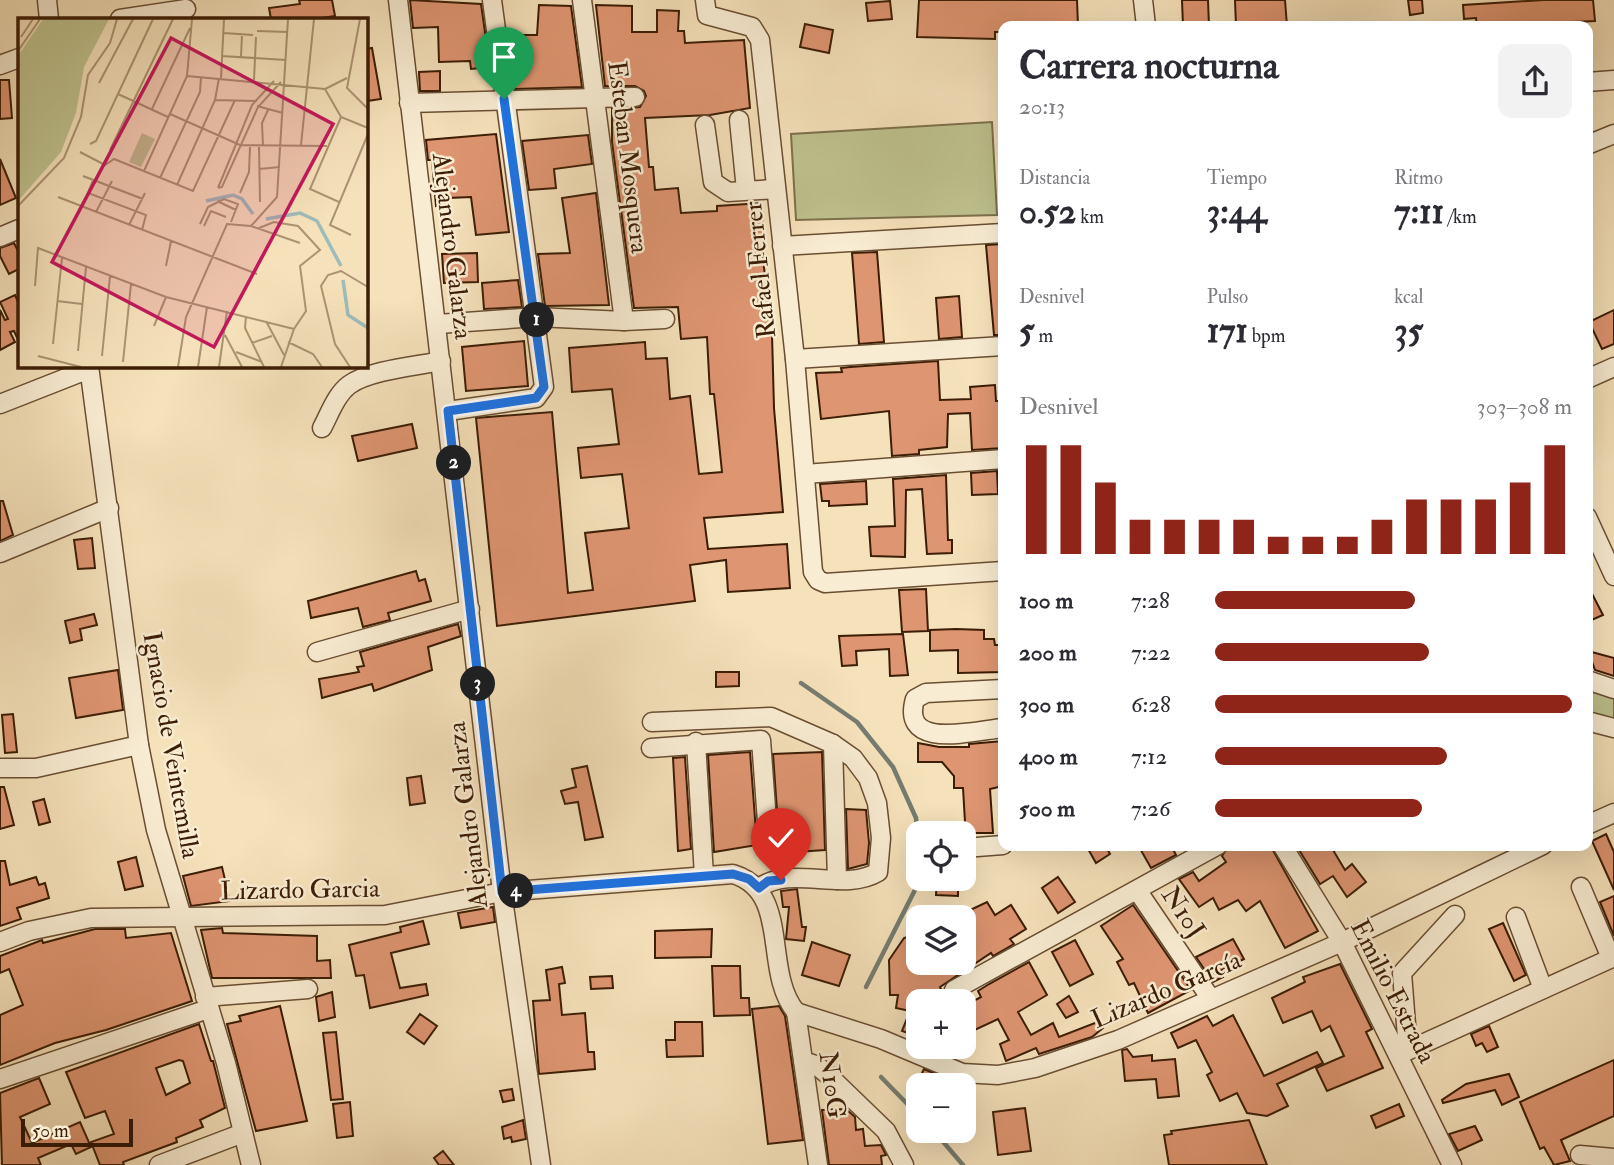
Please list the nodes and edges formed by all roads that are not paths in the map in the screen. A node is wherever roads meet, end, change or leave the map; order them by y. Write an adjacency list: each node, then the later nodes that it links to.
1 (47, 0): 8 (street)
2 (398, 0): 18 (street, Alejandro Galarza)
3 (492, 0): 16 (street)
4 (582, 0): 17 (street, Esteban Mosquera)
5 (705, 0): 23 (street, Rafael Ferrer)
6 (1143, 0): 10 (street)
7 (186, 9): 9 (street)
8 (49, 18)
9 (127, 18)
10 (1145, 21)
11 (18, 58): 12 (street)
12 (0, 65)
13 (1614, 80): 14 (street)
14 (1593, 82)
15 (635, 97): 17 (street)
16 (504, 99): 17 (street); 18 (street); 29 (street)
17 (595, 99): 31 (street, Esteban Mosquera)
18 (409, 103): 32 (street, Alejandro Galarza)
19 (739, 120): 24 (street)
20 (705, 125): 24 (street)
21 (1614, 134): 22 (street)
22 (1593, 143)
23 (776, 189): 24 (street); 28 (street, Rafael Ferrer)
24 (746, 190)
25 (18, 229): 27 (street)
26 (998, 233): 28 (street)
27 (0, 237)
28 (782, 246): 34 (street, Rafael Ferrer)
29 (536, 317): 31 (street); 32 (street); 41 (street)
30 (666, 319): 31 (street)
31 (624, 321)
32 (438, 324): 35 (street, Alejandro Galarza)
33 (998, 346): 34 (street)
34 (795, 359): 44 (street, Rafael Ferrer)
35 (441, 361): 41 (street, Alejandro Galarza); 42 (street)
36 (1614, 366): 39 (street)
37 (87, 368): 40 (street)
38 (89, 368): 45 (street, Ignacio de Veintemilla)
39 (1593, 376)
40 (0, 404)
41 (448, 411): 50 (street, Alejandro Galarza)
42 (322, 428)
43 (998, 459): 44 (street)
44 (805, 474): 48 (street, Rafael Ferrer)
45 (109, 508): 47 (street); 61 (street, Ignacio de Veintemilla)
46 (1593, 530): 49 (street)
47 (0, 553)
48 (998, 571)
49 (1614, 576)
50 (470, 609): 51 (street); 77 (street, Alejandro Galarza)
51 (317, 652)
52 (1593, 682): 54 (street)
53 (998, 689): 57 (street)
54 (1614, 689)
55 (652, 722): 60 (street)
56 (1593, 723): 58 (street)
57 (998, 728)
58 (1614, 728)
59 (696, 742): 62 (street); 68 (street); 72 (street)
60 (833, 744): 73 (street); 73 (street)
61 (139, 745): 63 (street); 78 (street, Ignacio de Veintemilla)
62 (651, 748)
63 (0, 768)
64 (1614, 813): 65 (street)
65 (1593, 822)
66 (998, 845): 67 (street)
67 (976, 847)
68 (769, 849)
69 (1207, 851): 76 (street)
70 (1286, 851): 82 (street, Emilio Estrada)
71 (1520, 851): 82 (street, Lizardo García)
72 (704, 876): 75 (street, Lizardo Garcia); 77 (street, Lizardo Garcia)
73 (837, 880): 75 (street)
74 (1581, 887): 83 (street)
75 (759, 888): 89 (street)
76 (1137, 890): 85 (street); 87 (street, N10J)
77 (502, 892): 78 (street, Lizardo Garcia); 98 (street, Alejandro Galarza)
78 (179, 915): 81 (street, Lizardo Garcia); 88 (street, Ignacio de Veintemilla)
79 (1455, 915): 90 (street)
80 (1516, 917): 86 (street)
81 (0, 942)
82 (1342, 942): 87 (street, Lizardo García); 90 (street, Emilio Estrada)
83 (1612, 957): 86 (street)
84 (308, 989): 88 (street)
85 (956, 989)
86 (1542, 989): 90 (street)
87 (1211, 999): 89 (street, Lizardo García)
88 (206, 1003): 92 (street); 93 (street, Ignacio de Veintemilla)
89 (796, 1012): 91 (street, N10G)
90 (1403, 1052): 101 (street, Emilio Estrada)
91 (803, 1061): 99 (street, N10G); 100 (street)
92 (0, 1079)
93 (243, 1133): 96 (street); 97 (street, Ignacio de Veintemilla)
94 (1580, 1155): 95 (street)
95 (1614, 1158)
96 (159, 1165)
97 (251, 1165)
98 (541, 1165)
99 (818, 1165)
100 (904, 1165)
101 (1452, 1165)

